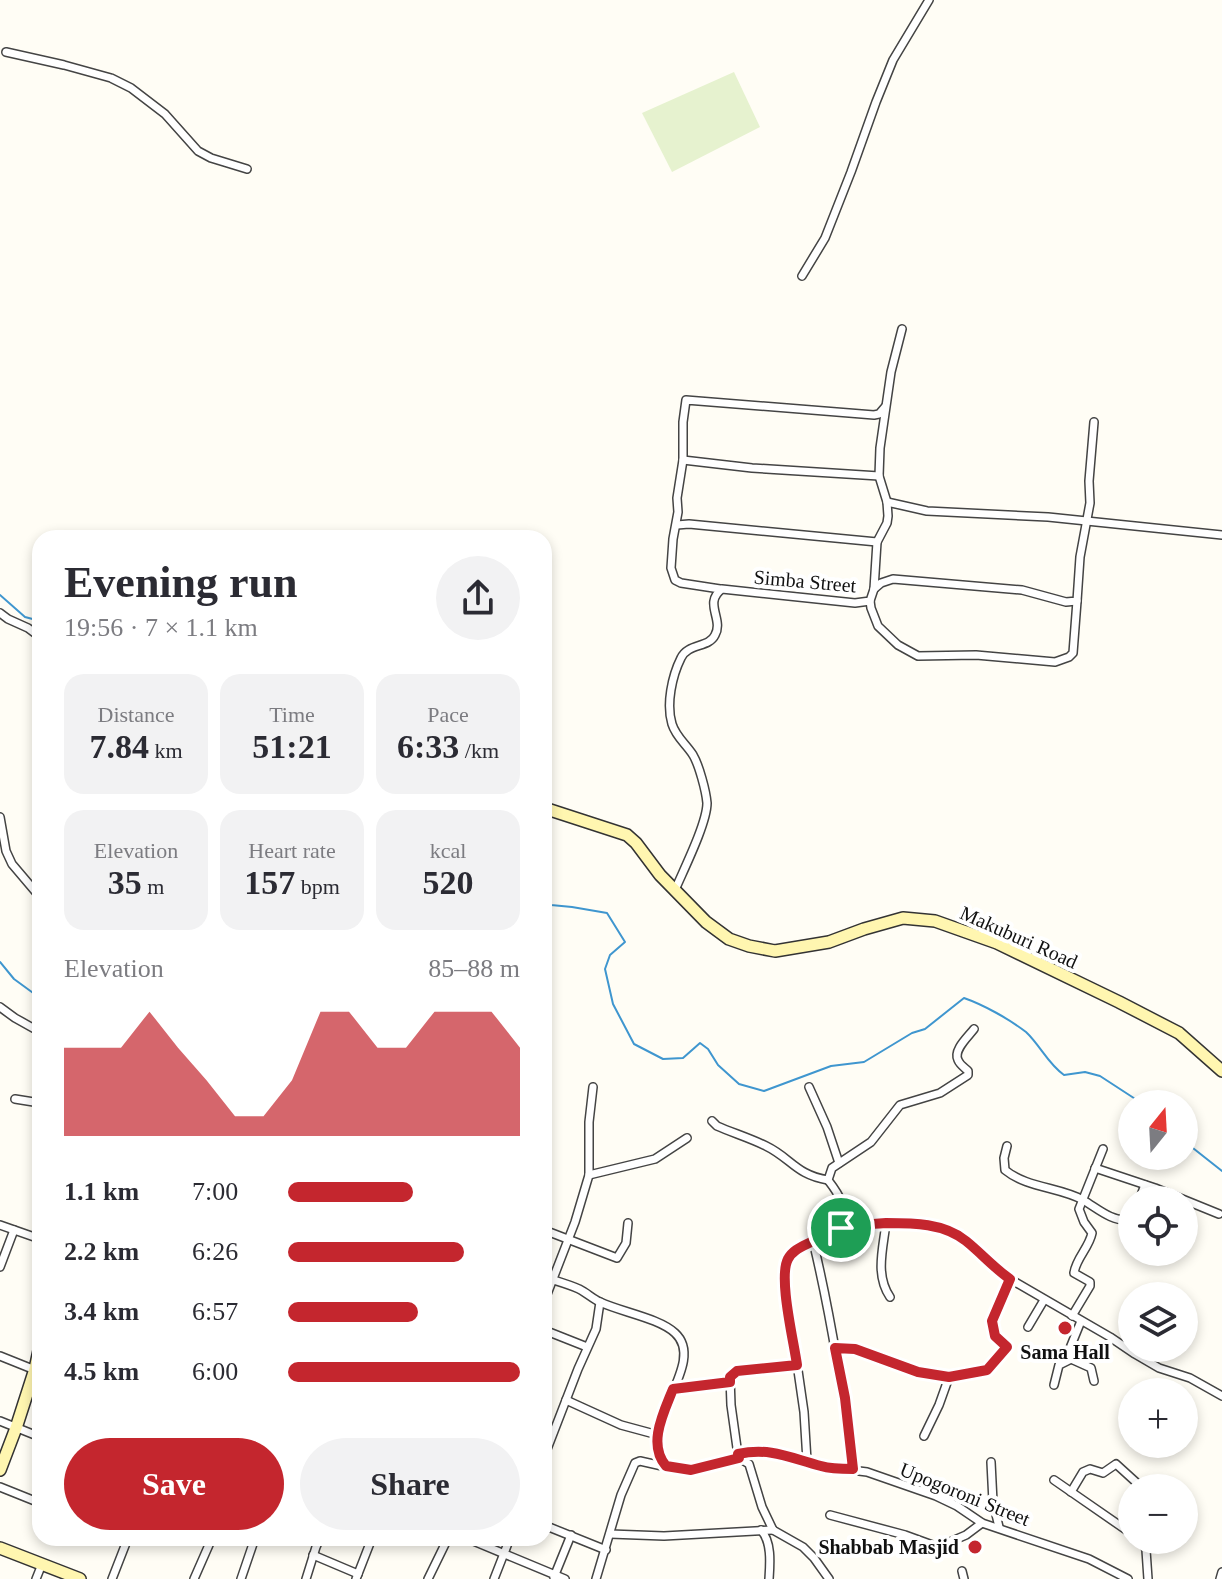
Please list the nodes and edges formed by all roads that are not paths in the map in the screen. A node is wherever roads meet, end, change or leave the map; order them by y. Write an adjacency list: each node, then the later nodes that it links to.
1 (929, 0): 4 (street)
2 (6, 52): 3 (street)
3 (247, 169)
4 (802, 276)
5 (902, 329): 6 (street)
6 (886, 405): 8 (street); 9 (street)
7 (1094, 422): 11 (street)
8 (683, 460): 9 (street); 12 (street)
9 (879, 476): 10 (street)
10 (887, 502): 11 (street); 14 (street, Simba Street)
11 (1086, 521): 13 (street); 18 (street)
12 (677, 525): 14 (street); 15 (street, Simba Street)
13 (1222, 535)
14 (877, 542): 16 (street, Simba Street)
15 (722, 589): 17 (street, Simba Street); 24 (street)
16 (874, 589): 17 (street, Simba Street); 18 (street)
17 (870, 601): 18 (street)
18 (1077, 601)
19 (0, 613): 20 (street)
20 (32, 631)
21 (552, 811): 24 (street, Makuburi Road)
22 (0, 817): 23 (street)
23 (32, 888)
24 (675, 890): 28 (street, Makuburi Road)
25 (0, 1007): 26 (street)
26 (32, 1028)
27 (974, 1029): 37 (street)
28 (1222, 1071)
29 (593, 1087): 39 (street)
30 (809, 1087): 37 (street)
31 (15, 1099): 32 (street)
32 (32, 1102)
33 (712, 1121): 40 (street)
34 (687, 1138): 39 (street)
35 (1007, 1146): 42 (street)
36 (1103, 1149): 38 (street)
37 (839, 1163): 40 (street)
38 (1095, 1168): 41 (street); 42 (street)
39 (589, 1175): 52 (street)
40 (828, 1180): 48 (street)
41 (1145, 1185): 43 (street)
42 (1081, 1199): 44 (street); 60 (street)
43 (1219, 1214)
44 (1118, 1219)
45 (628, 1223): 52 (street)
46 (886, 1223): 48 (street); 55 (street); 57 (street)
47 (0, 1225): 49 (street)
48 (841, 1228): 53 (street)
49 (14, 1230): 51 (street); 54 (street)
50 (552, 1233): 52 (street)
51 (32, 1236)
52 (567, 1238): 56 (street)
53 (813, 1241): 65 (street); 68 (street)
54 (0, 1267)
55 (1010, 1279): 58 (street); 70 (street)
56 (553, 1280): 59 (street)
57 (890, 1297)
58 (1044, 1300): 60 (street); 62 (street)
59 (600, 1302): 64 (street); 75 (street)
60 (1072, 1316): 61 (street)
61 (1081, 1321): 67 (street); 76 (street)
62 (1028, 1327)
63 (552, 1333): 64 (street)
64 (587, 1347): 77 (street)
65 (835, 1348): 70 (street); 88 (street)
66 (0, 1356): 69 (street)
67 (1071, 1359): 71 (street); 73 (street)
68 (797, 1365): 72 (street); 85 (street)
69 (32, 1368)
70 (949, 1377): 83 (street)
71 (1094, 1381)
72 (730, 1382): 75 (street); 84 (street)
73 (1054, 1385)
74 (32, 1386): 79 (street)
75 (673, 1389): 81 (street)
76 (1221, 1393)
77 (566, 1400): 81 (street); 82 (street)
78 (0, 1421): 79 (street)
79 (16, 1428): 80 (street); 89 (street)
80 (32, 1434)
81 (658, 1435): 87 (street)
82 (552, 1436)
83 (924, 1436)
84 (738, 1456): 85 (street, Upogoroni Street); 87 (street, Upogoroni Street); 101 (street)
85 (807, 1461): 88 (street, Upogoroni Street)
86 (991, 1462): 98 (street)
87 (666, 1466): 102 (street, Upogoroni Street)
88 (853, 1469): 96 (street, Upogoroni Street)
89 (0, 1470)
90 (1128, 1474): 93 (street)
91 (1054, 1480): 93 (street)
92 (0, 1487): 94 (street)
93 (1071, 1492): 97 (street)
94 (32, 1500)
95 (830, 1515): 96 (street)
96 (982, 1523): 98 (street, Upogoroni Street)
97 (1118, 1524)
98 (999, 1527): 133 (street, Upogoroni Street)
99 (552, 1528): 103 (street)
100 (761, 1530): 101 (street); 102 (street); 131 (street)
101 (773, 1530): 132 (street)
102 (610, 1534): 113 (street)
103 (571, 1535): 113 (street); 120 (street)
104 (124, 1546): 123 (street)
105 (208, 1546): 124 (street)
106 (252, 1546): 125 (street)
107 (317, 1546): 116 (street)
108 (369, 1546): 119 (street)
109 (444, 1546): 127 (street)
110 (485, 1546): 114 (street)
111 (507, 1546): 114 (street)
112 (0, 1548): 117 (street)
113 (606, 1550): 130 (street)
114 (504, 1554): 120 (street); 128 (street)
115 (1146, 1554): 134 (street)
116 (313, 1555): 119 (street); 126 (street)
117 (42, 1564): 121 (street); 122 (street)
118 (1222, 1572): 135 (street)
119 (357, 1577)
120 (554, 1577): 129 (street)
121 (36, 1579)
122 (80, 1579)
123 (112, 1579)
124 (194, 1579)
125 (241, 1579)
126 (306, 1579)
127 (428, 1579)
128 (494, 1579)
129 (565, 1579)
130 (596, 1579)
131 (769, 1579)
132 (829, 1579)
133 (1128, 1579)
134 (1148, 1579)
135 (1220, 1579)

